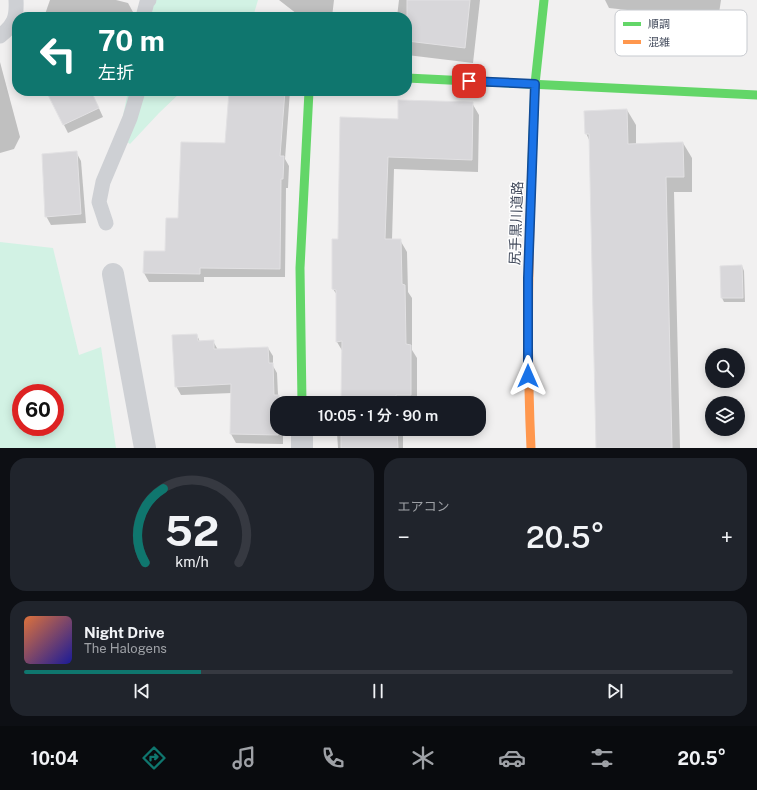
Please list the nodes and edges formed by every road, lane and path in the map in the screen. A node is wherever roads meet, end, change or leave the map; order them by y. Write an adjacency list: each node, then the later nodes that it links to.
1 (16, 0): 4 (lane)
2 (150, 0): 5 (lane)
3 (544, 0): 9 (street, 尻手黒川道路)
4 (17, 12)
5 (144, 12)
6 (12, 23): 7 (lane)
7 (0, 36)
8 (412, 78): 9 (street)
9 (535, 84): 10 (street); 19 (street, 尻手黒川道路)
10 (757, 95)
11 (137, 96): 13 (lane)
12 (309, 96): 15 (street)
13 (106, 223)
14 (113, 274): 17 (street)
15 (302, 396)
16 (302, 436): 18 (street)
17 (146, 448)
18 (302, 448)
19 (531, 448)

